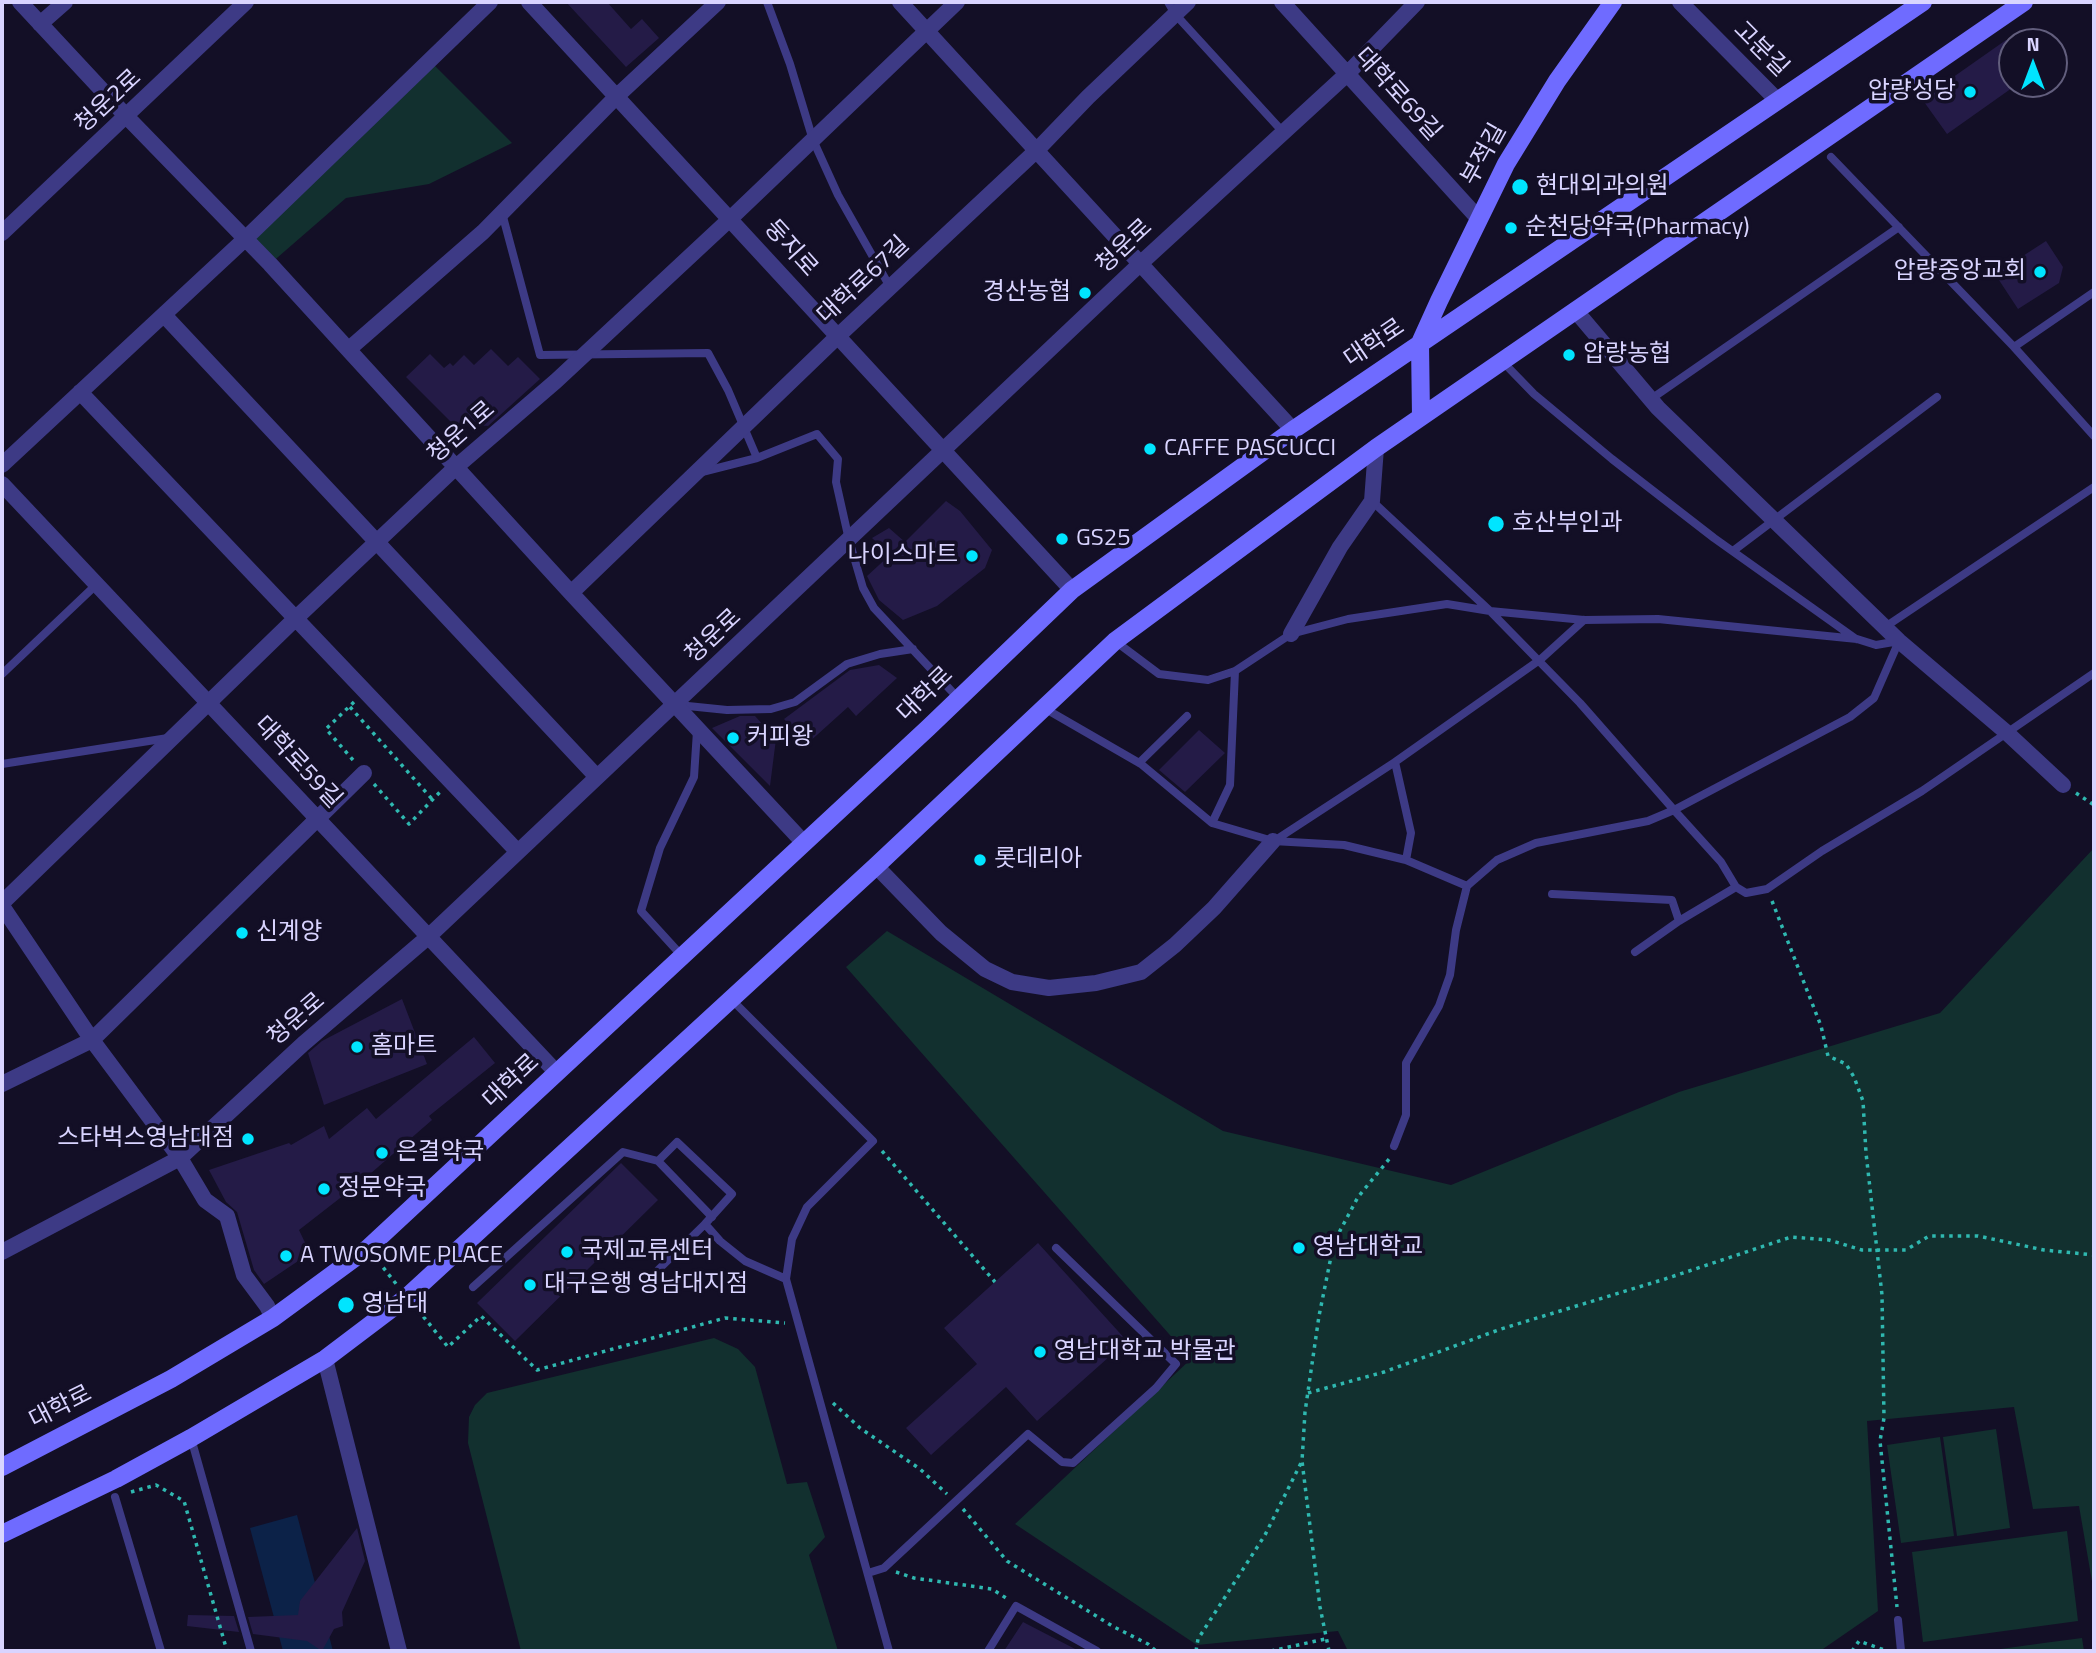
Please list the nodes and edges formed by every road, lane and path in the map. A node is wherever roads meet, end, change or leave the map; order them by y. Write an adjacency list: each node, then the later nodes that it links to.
1 (20, 2): 18 (street)
2 (65, 2): 18 (street)
3 (246, 2): 23 (street, 청운2로)
4 (490, 2): 33 (street)
5 (529, 2): 21 (street, 둥지로)
6 (719, 2): 21 (street)
7 (766, 2): 25 (lane)
8 (900, 2): 19 (street)
9 (957, 2): 19 (street, 청운1로)
10 (1188, 2): 17 (street, 대학로67길)
11 (1282, 2): 20 (street, 대학로69길)
12 (1417, 2): 20 (street, 청운로)
13 (1613, 2): 30 (main road, 부적길)
14 (1680, 2): 22 (street, 고분길)
15 (1923, 2): 22 (main road, 대학로)
16 (2024, 2): 37 (main road)
17 (1172, 8): 24 (lane); 26 (street, 대학로67길)
18 (40, 24): 23 (street)
19 (927, 31): 25 (street, 청운1로); 26 (street)
20 (1347, 74): 24 (street, 청운로); 30 (street, 대학로69길)
21 (617, 96): 28 (street); 29 (street, 둥지로)
22 (1778, 101): 40 (main road, 대학로)
23 (127, 117): 32 (street, 청운2로); 33 (street)
24 (1283, 132): 34 (street, 청운로)
25 (813, 140): 29 (street, 청운1로); 35 (lane)
26 (1037, 150): 34 (street); 35 (street, 대학로67길)
27 (1831, 157): 31 (lane)
28 (502, 213): 42 (street); 43 (lane)
29 (731, 218): 39 (street, 둥지로); 43 (street, 청운1로)
30 (1478, 218): 40 (main road, 부적길)
31 (1899, 227): 41 (lane); 47 (lane)
32 (2, 233)
33 (246, 239): 38 (street); 42 (street)
34 (1141, 262): 50 (street); 53 (street, 청운로)
35 (890, 287): 39 (street, 대학로67길)
36 (2094, 292): 41 (lane)
37 (1575, 310): 44 (main road); 47 (street)
38 (164, 315): 45 (street); 63 (street)
39 (838, 336): 49 (street, 대학로67길); 53 (street, 둥지로)
40 (1419, 344): 48 (main road); 50 (main road, 대학로)
41 (2014, 347): 51 (lane)
42 (349, 349): 56 (street)
43 (584, 354): 49 (lane); 56 (street, 청운1로)
44 (1501, 360): 48 (main road); 64 (lane)
45 (80, 392): 55 (street); 69 (street)
46 (1937, 397): 61 (lane)
47 (1651, 399): 61 (street)
48 (1421, 417): 52 (main road)
49 (744, 427): 54 (lane); 57 (street, 대학로67길)
50 (1293, 430): 66 (main road, 대학로)
51 (2094, 436)
52 (1376, 448): 60 (street); 74 (main road)
53 (943, 451): 62 (street, 청운로); 66 (street, 둥지로)
54 (757, 458): 57 (lane); 62 (lane)
55 (2, 466)
56 (456, 467): 63 (street, 청운1로); 67 (street)
57 (695, 473): 67 (street, 대학로67길)
58 (2, 484): 65 (street, 대학로59길)
59 (2094, 487): 71 (lane)
60 (1372, 501): 68 (lane); 72 (street)
61 (1773, 519): 64 (lane); 71 (street)
62 (849, 540): 76 (lane); 84 (street, 청운로)
63 (377, 541): 69 (street, 청운1로); 95 (street)
64 (1733, 551): 73 (lane)
65 (97, 584): 80 (lane); 83 (street, 대학로59길)
66 (1072, 590): 82 (main road, 대학로)
67 (571, 593): 84 (street)
68 (1490, 611): 70 (lane); 72 (lane); 77 (lane)
69 (295, 619): 81 (street); 83 (street, 청운1로)
70 (1584, 620): 73 (lane); 77 (lane)
71 (1885, 627): 75 (street)
72 (1292, 634): 78 (lane)
73 (1857, 639): 75 (lane)
74 (1115, 641): 78 (lane); 86 (main road)
75 (1899, 641): 89 (street); 99 (lane)
76 (913, 649): 82 (lane); 84 (lane)
77 (1537, 661): 91 (lane); 99 (lane)
78 (1235, 671): 101 (lane)
79 (2094, 673): 89 (lane)
80 (2, 674)
81 (366, 691): 85 (path); 96 (street)
82 (958, 698): 103 (main road, 대학로)
83 (209, 701): 90 (street, 청운1로); 100 (street, 대학로59길)
84 (675, 705): 88 (street); 95 (street, 청운로)
85 (349, 707): 94 (path); 98 (path)
86 (1044, 708): 92 (lane); 106 (main road)
87 (1187, 716): 92 (lane)
88 (697, 728): 103 (street); 115 (lane)
89 (2006, 732): 97 (street); 109 (lane)
90 (172, 737): 93 (lane); 111 (street, 청운1로)
91 (1395, 762): 102 (lane); 105 (lane)
92 (1139, 763): 101 (lane)
93 (2, 764)
94 (364, 773): 98 (path); 100 (street)
95 (597, 777): 104 (street, 청운로)
96 (451, 781): 98 (path); 104 (street)
97 (2063, 785)
98 (432, 799)
99 (1674, 810): 107 (lane); 108 (lane)
100 (318, 820): 113 (street, 대학로59길); 117 (street)
101 (1212, 823): 102 (lane)
102 (1273, 841): 105 (lane); 106 (street)
103 (804, 843): 115 (main road, 대학로)
104 (518, 852): 113 (street, 청운로)
105 (1406, 860): 107 (lane)
106 (876, 866): 116 (main road)
107 (1467, 886): 121 (lane)
108 (1737, 887): 109 (lane); 112 (lane)
109 (1768, 889): 127 (path)
110 (1552, 894): 112 (lane)
111 (2, 904): 117 (street)
112 (1679, 921): 114 (lane)
113 (428, 937): 118 (street, 대학로59길); 122 (street, 청운로)
114 (1635, 952)
115 (682, 956): 118 (main road, 대학로)
116 (731, 999): 120 (lane); 134 (main road)
117 (92, 1040): 119 (street); 122 (street)
118 (557, 1073): 126 (main road, 대학로)
119 (2, 1084)
120 (873, 1141): 131 (lane); 132 (path)
121 (1394, 1146): 138 (path)
122 (180, 1158): 128 (street, 청운로); 135 (street)
123 (657, 1161): 124 (lane); 124 (lane); 133 (lane)
124 (709, 1221): 130 (lane); 131 (lane)
125 (1056, 1248): 144 (lane)
126 (368, 1249): 134 (path); 135 (main road, 대학로)
127 (1877, 1250): 129 (path); 138 (path); 149 (path)
128 (2, 1252)
129 (2094, 1255)
130 (657, 1270)
131 (786, 1279): 136 (lane)
132 (995, 1282)
133 (473, 1287)
134 (407, 1297): 136 (path); 137 (main road)
135 (273, 1318): 142 (main road, 대학로)
136 (800, 1325): 147 (lane)
137 (325, 1359): 140 (main road); 154 (street)
138 (1308, 1393): 141 (path)
139 (830, 1399): 144 (path)
140 (191, 1438): 145 (main road); 153 (lane)
141 (1302, 1461): 150 (path); 159 (path)
142 (2, 1467)
143 (115, 1497): 151 (lane); 152 (path)
144 (955, 1502): 146 (lane); 158 (path)
145 (2, 1534)
146 (884, 1568): 147 (lane); 148 (path)
147 (868, 1573): 155 (lane)
148 (1016, 1606): 156 (lane); 157 (lane)
149 (1898, 1620): 164 (lane)
150 (1325, 1639): 160 (path); 161 (path)
151 (161, 1651)
152 (227, 1651)
153 (251, 1651)
154 (398, 1651)
155 (889, 1651)
156 (988, 1651)
157 (1097, 1651)
158 (1156, 1651)
159 (1196, 1651)
160 (1270, 1651)
161 (1329, 1651)
162 (1852, 1651): 163 (path)
163 (1887, 1651)
164 (1901, 1651)

